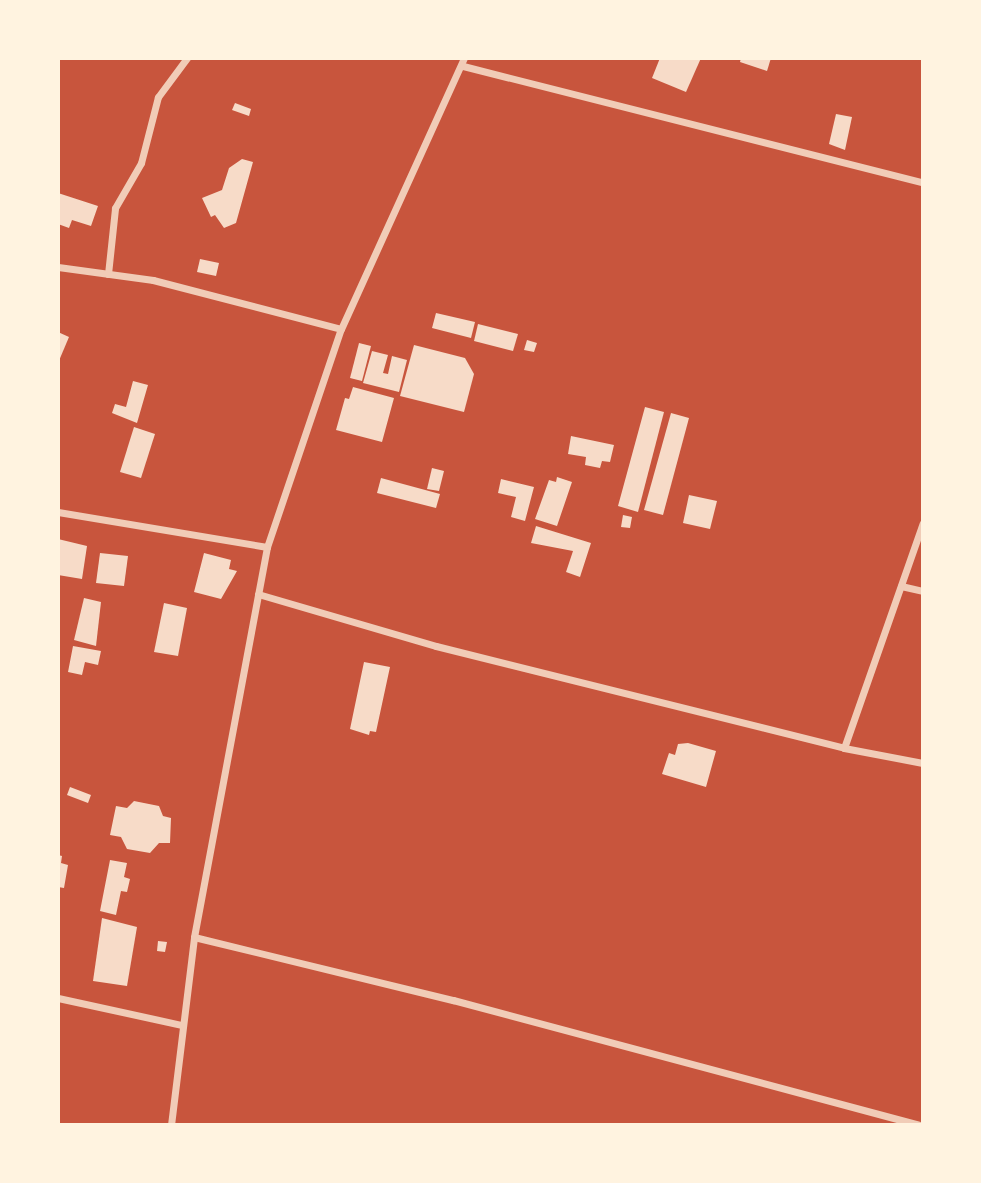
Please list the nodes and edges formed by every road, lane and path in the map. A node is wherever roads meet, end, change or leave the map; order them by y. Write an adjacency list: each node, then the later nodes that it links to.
1 (187, 58): 5 (street)
2 (464, 62): 3 (street); 6 (street)
3 (923, 182)
4 (58, 267): 5 (street)
5 (108, 274): 6 (street)
6 (341, 329): 9 (street)
7 (58, 512): 9 (street)
8 (923, 523): 10 (street)
9 (267, 547): 12 (street)
10 (901, 586): 11 (street); 13 (street)
11 (923, 592)
12 (258, 594): 13 (street); 15 (street)
13 (844, 748): 14 (street)
14 (923, 763)
15 (194, 937): 17 (street); 19 (street)
16 (58, 998): 17 (street)
17 (183, 1025): 18 (street)
18 (171, 1125)
19 (919, 1125)

